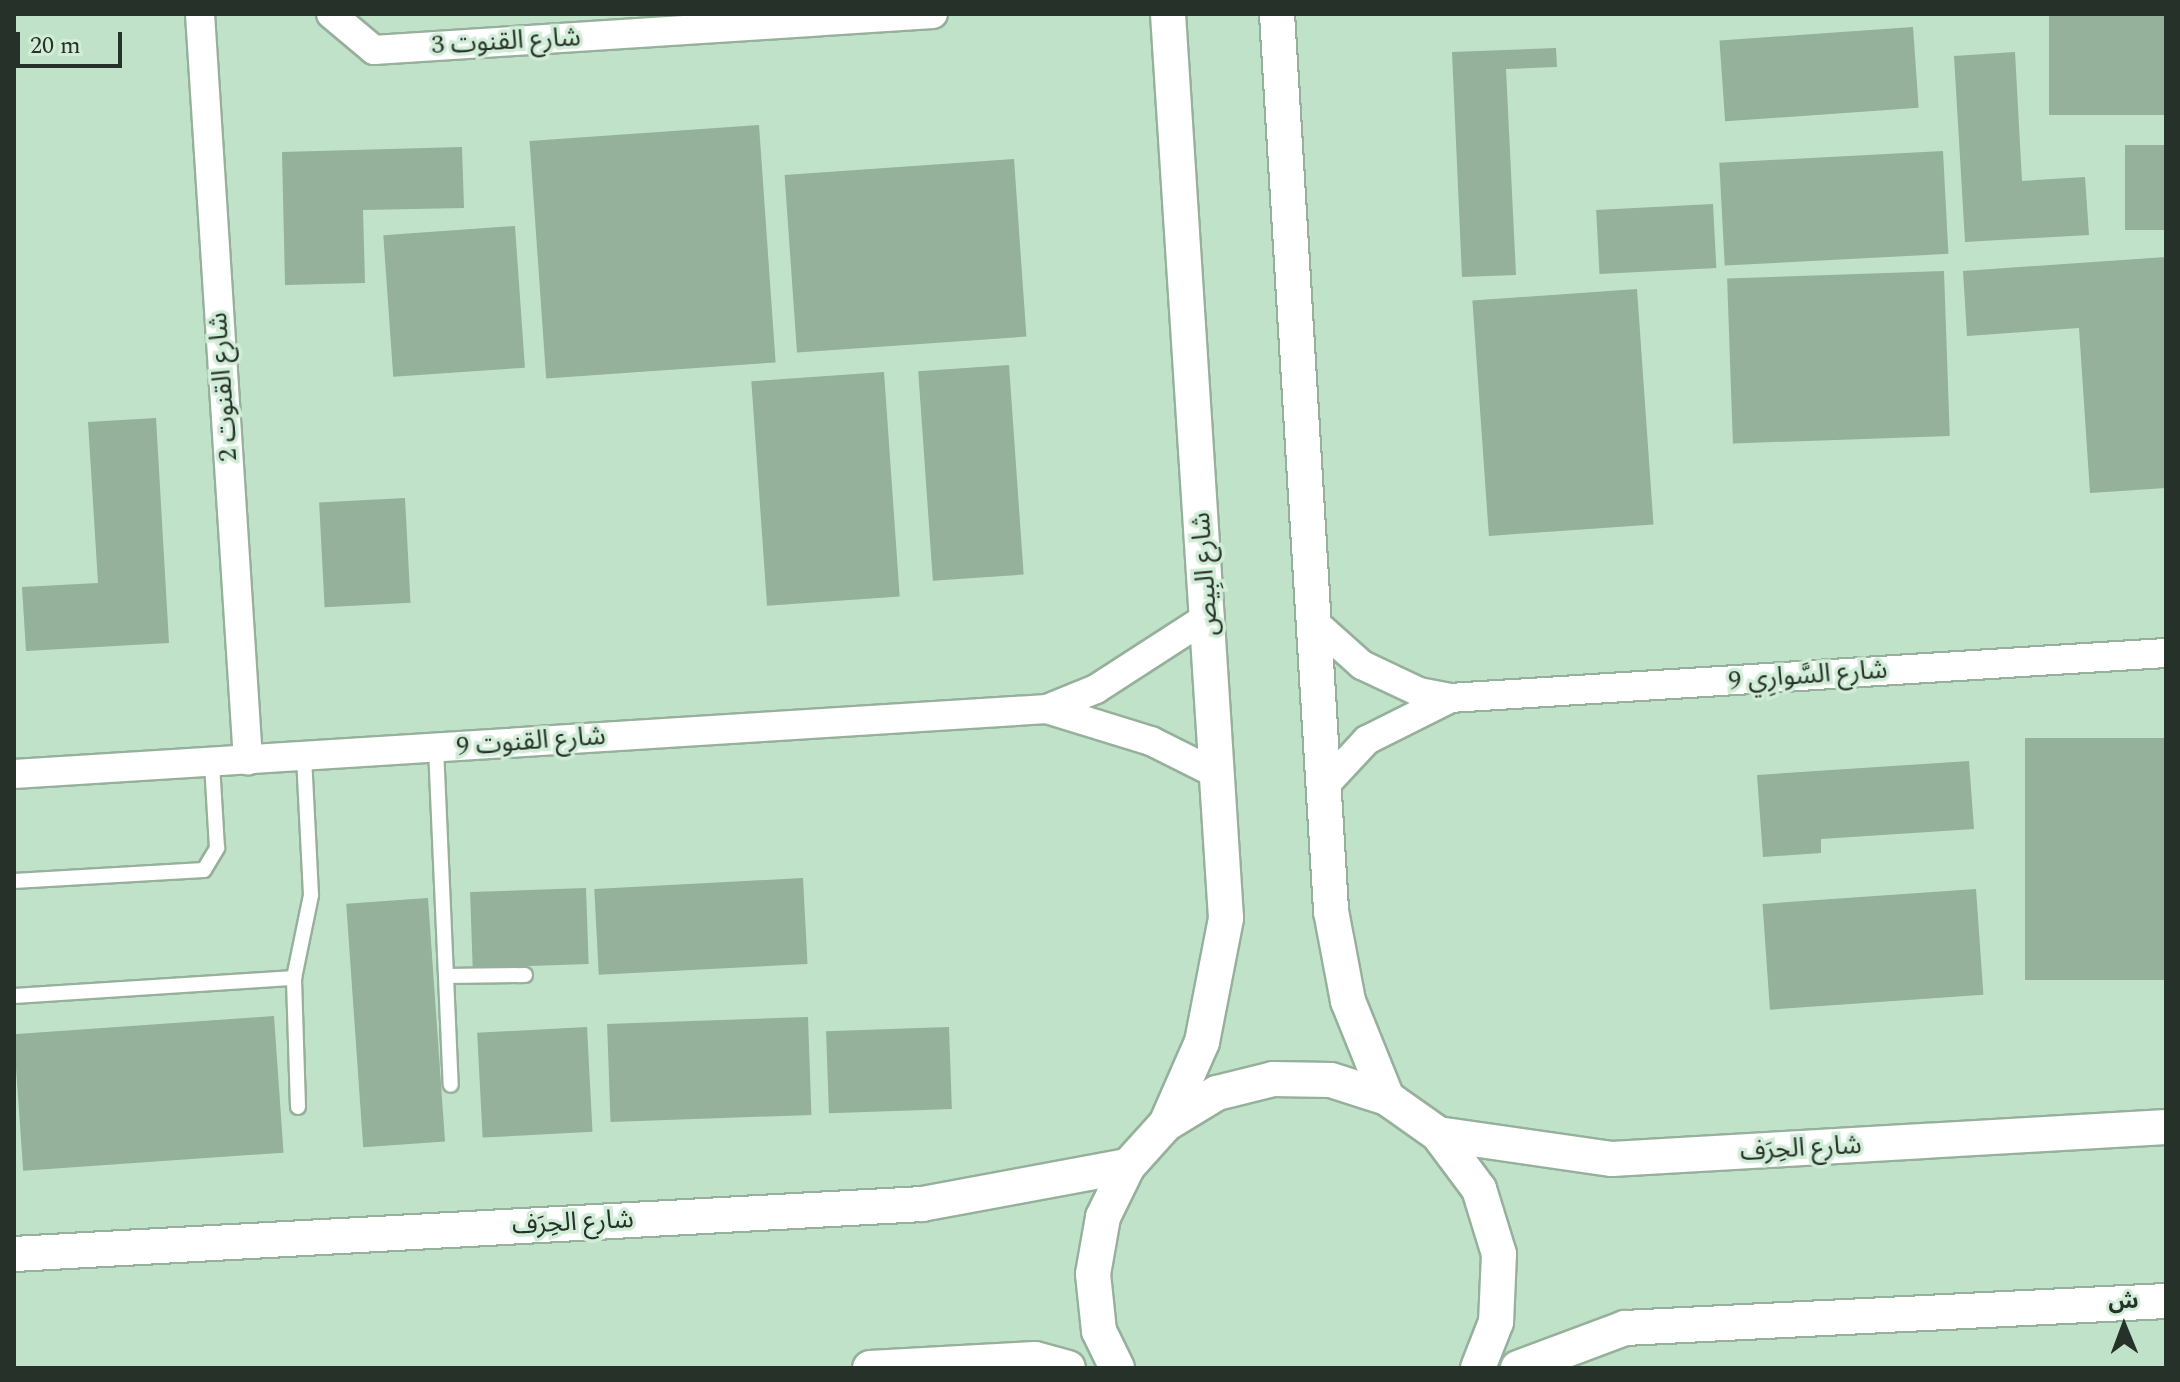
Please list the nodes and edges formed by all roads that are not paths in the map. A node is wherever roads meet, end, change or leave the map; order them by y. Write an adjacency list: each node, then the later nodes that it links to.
1 (331, 14): 2 (street, شارع القنوت 3)
2 (933, 14)
3 (1168, 14): 6 (street, شارع البِيص)
4 (1277, 14): 7 (street)
5 (206, 15): 13 (street, شارع القنوت 2)
6 (1209, 616): 10 (street, شارع القنوت 9); 16 (street, شارع البِيص)
7 (1315, 623): 9 (street, شارع السَّوارِي 9); 17 (street)
8 (2166, 653): 9 (street, شارع السَّوارِي 9)
9 (1450, 698): 17 (street, شارع السَّوارِي 9)
10 (1047, 709): 11 (street, شارع القنوت 9); 16 (street, شارع القنوت 9)
11 (436, 748): 12 (street, شارع القنوت 9); 20 (lane)
12 (304, 757): 13 (street, شارع القنوت 9); 21 (lane)
13 (248, 760): 14 (street, شارع القنوت 9)
14 (212, 763): 15 (street, شارع القنوت 9); 18 (lane)
15 (14, 774)
16 (1219, 775): 26 (street, شارع البِيص)
17 (1325, 785): 24 (street)
18 (14, 881)
19 (525, 975): 20 (lane)
20 (446, 976): 23 (lane)
21 (294, 978): 22 (lane); 25 (lane)
22 (14, 996)
23 (451, 1085)
24 (1387, 1098): 26 (street); 28 (street)
25 (298, 1107)
26 (1166, 1124): 29 (street)
27 (2166, 1127): 28 (street, شارع الحِرَف)
28 (1438, 1134): 35 (street)
29 (1128, 1166): 30 (street, شارع الحِرَف); 34 (street)
30 (14, 1254)
31 (2166, 1301): 36 (street)
32 (870, 1368): 33 (street)
33 (1068, 1368)
34 (1117, 1368)
35 (1478, 1368)
36 (1518, 1368)

